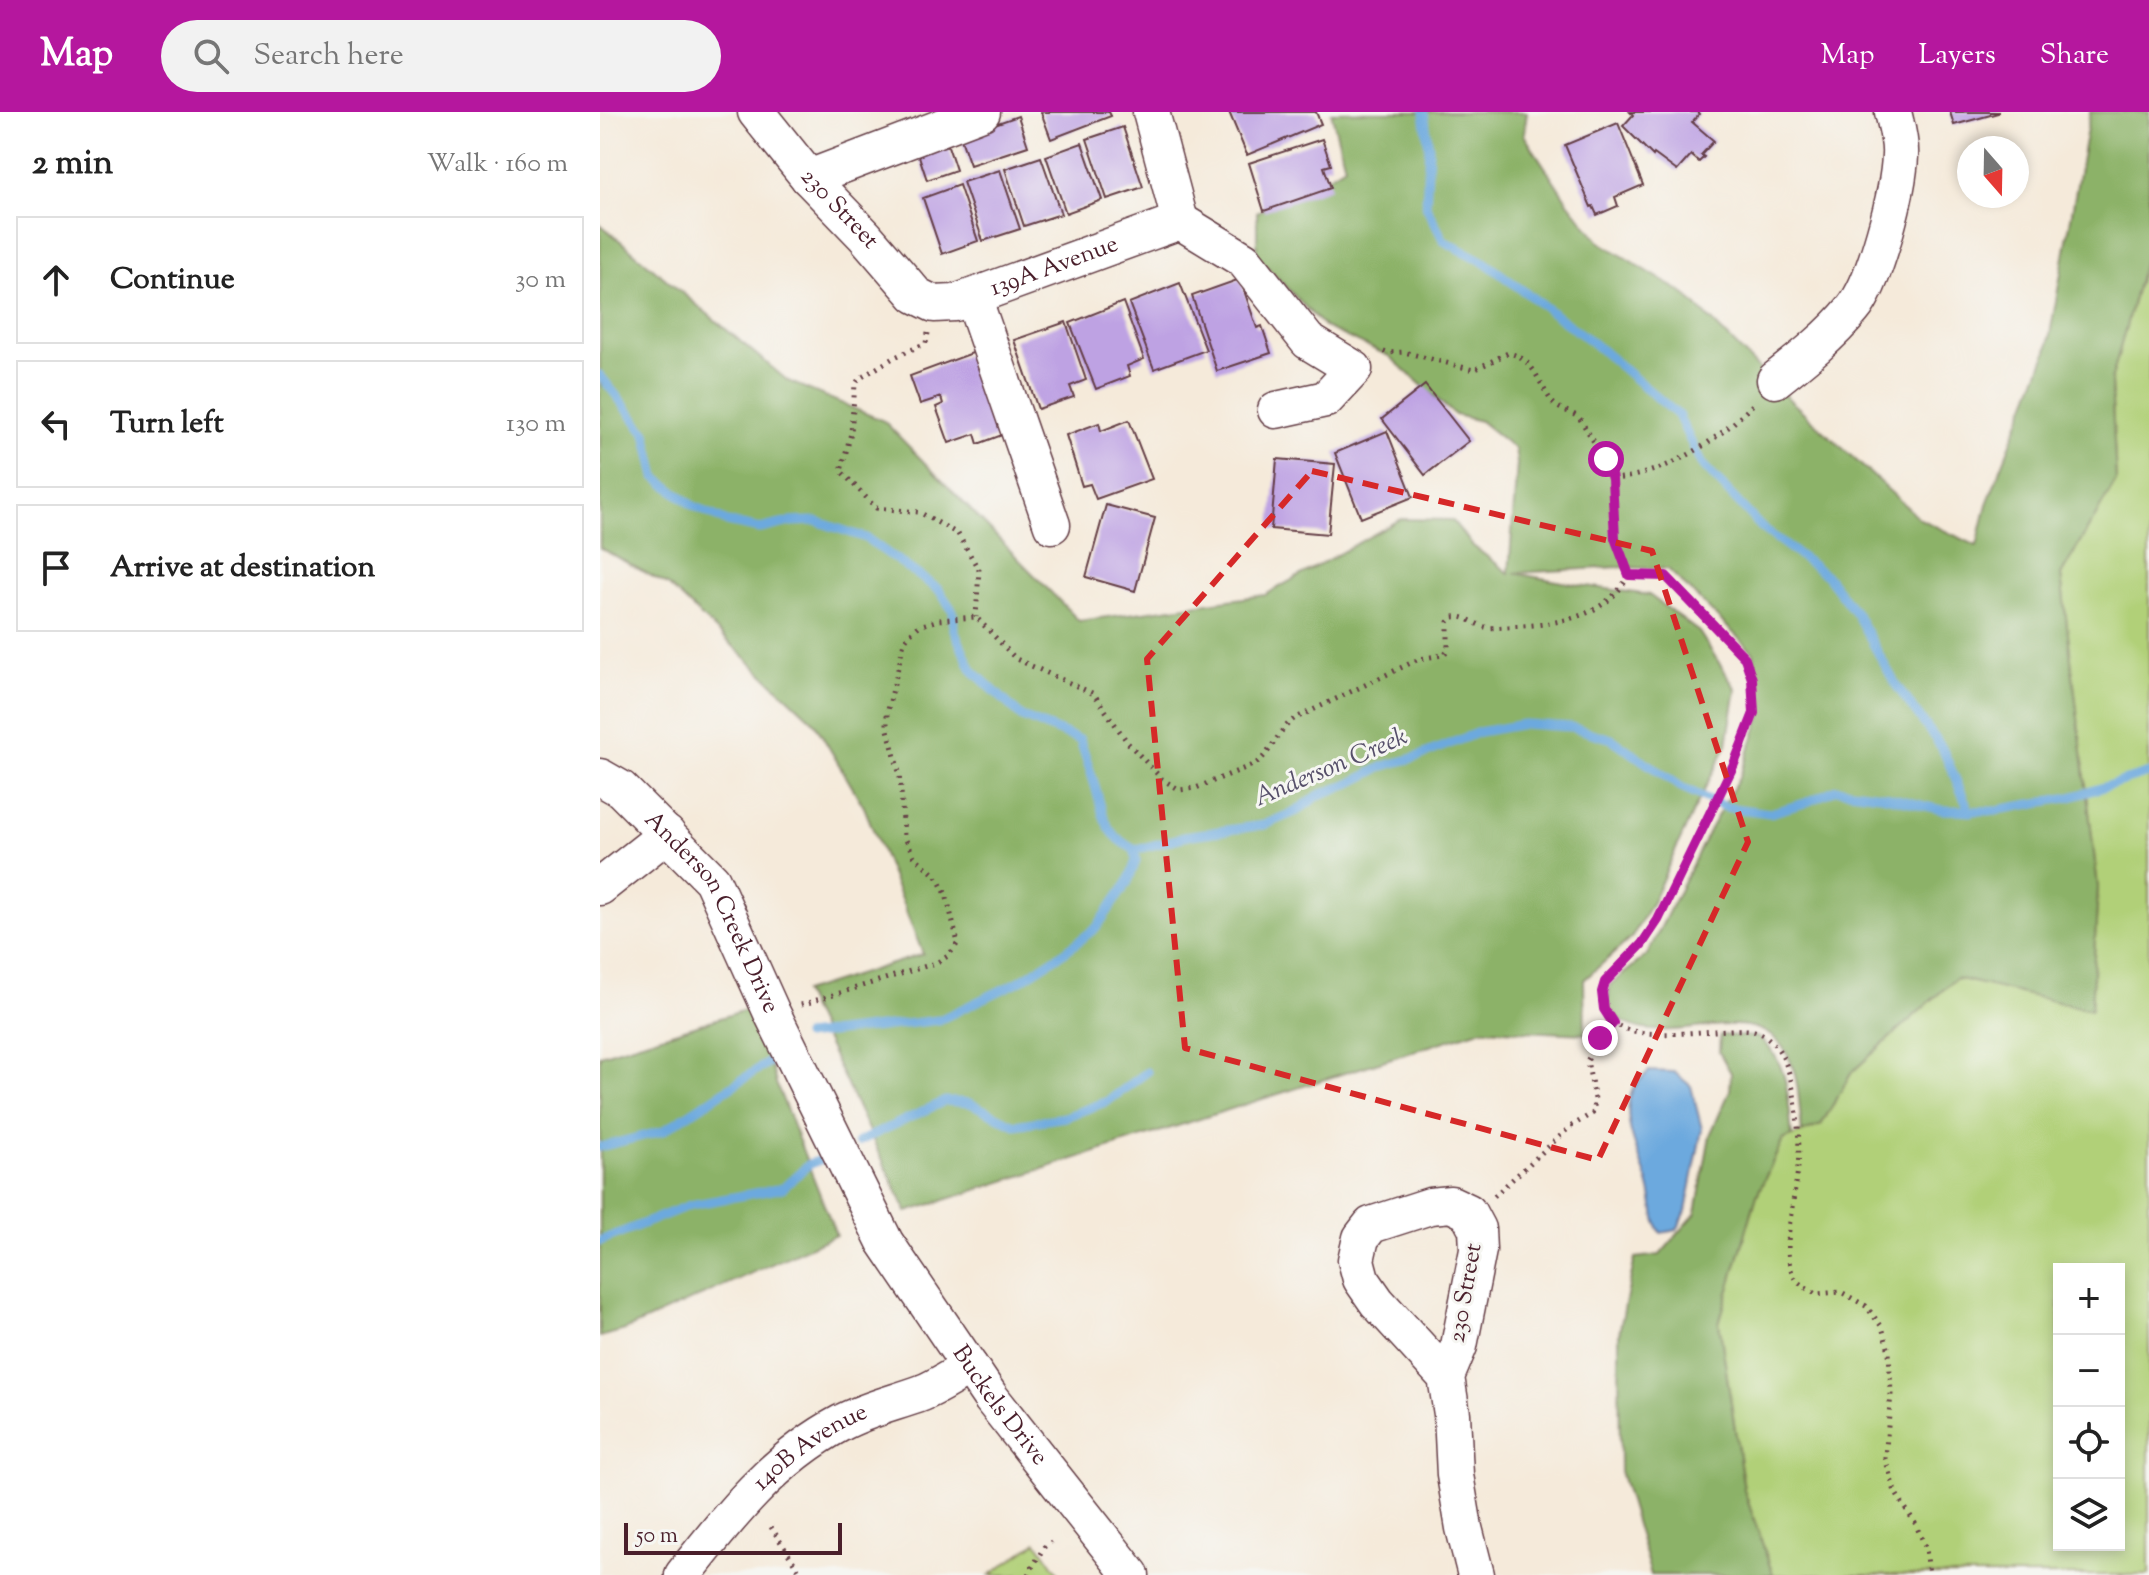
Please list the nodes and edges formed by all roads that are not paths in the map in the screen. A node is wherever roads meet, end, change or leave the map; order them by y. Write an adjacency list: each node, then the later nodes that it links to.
1 (756, 112): 5 (street, 230 Street)
2 (982, 112): 5 (street)
3 (1151, 112): 6 (street)
4 (1893, 112): 9 (street)
5 (809, 178): 8 (street, 230 Street)
6 (1180, 221): 7 (street, 139A Avenue); 10 (street)
7 (973, 297): 8 (street, 139A Avenue); 11 (street)
8 (926, 300)
9 (1775, 380)
10 (1276, 410)
11 (1052, 525)
12 (600, 777): 13 (street, Anderson Creek Drive)
13 (667, 834): 14 (street); 15 (street, Anderson Creek Drive)
14 (600, 887)
15 (878, 1230): 16 (street, Buckels Drive)
16 (970, 1367): 18 (street, 140B Avenue); 19 (street, Buckels Drive)
17 (1446, 1377): 17 (street, 230 Street); 20 (street, 230 Street)
18 (683, 1575)
19 (1131, 1575)
20 (1476, 1575)

